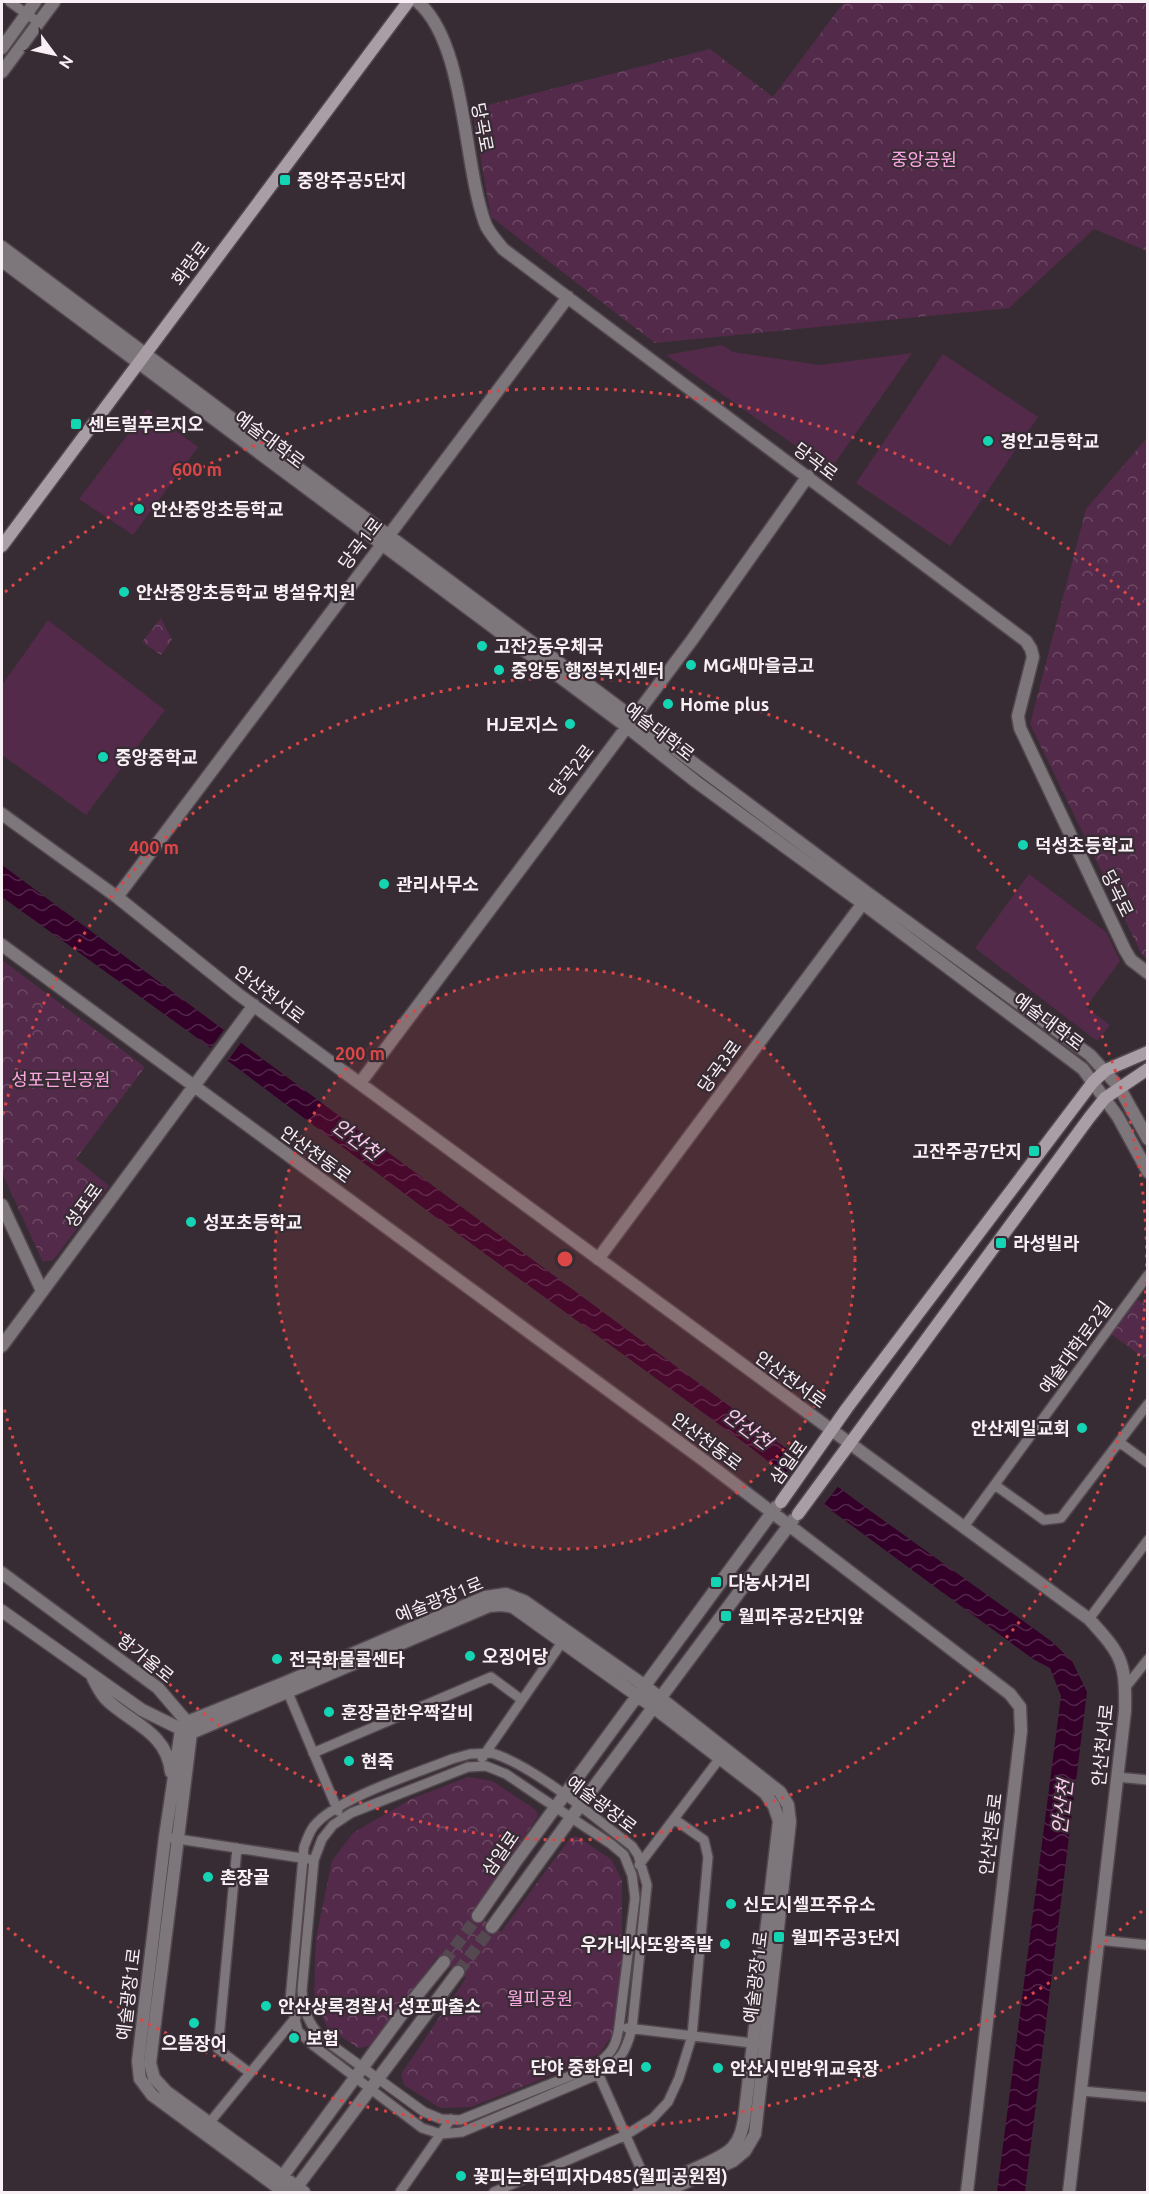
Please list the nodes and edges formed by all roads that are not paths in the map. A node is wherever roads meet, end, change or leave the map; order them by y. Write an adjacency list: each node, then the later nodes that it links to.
1 (10, 2): 6 (street)
2 (35, 2): 6 (street)
3 (54, 2): 7 (street)
4 (408, 2): 13 (main road, 화랑로)
5 (418, 2): 12 (street, 당곡로)
6 (26, 14): 7 (street); 8 (street)
7 (38, 22): 9 (street)
8 (2, 48)
9 (2, 72)
10 (2, 247): 13 (street, 예술대학로)
11 (2, 261): 13 (street, 예술대학로)
12 (568, 297): 14 (street, 당곡로); 15 (street, 당곡1로)
13 (141, 359): 15 (street, 예술대학로); 16 (main road, 화랑로)
14 (808, 476): 17 (street, 당곡2로); 22 (street, 당곡로)
15 (384, 540): 17 (street, 예술대학로); 19 (street, 당곡1로)
16 (2, 546)
17 (630, 722): 20 (street, 예술대학로); 28 (street, 당곡2로)
18 (2, 814): 19 (street, 안산천서로)
19 (117, 897): 23 (street, 안산천서로)
20 (866, 899): 26 (street, 예술대학로); 27 (street, 예술대학로); 35 (street, 당곡3로)
21 (2, 945): 29 (street, 안산천동로)
22 (1148, 973)
23 (254, 1005): 28 (street, 안산천서로); 29 (street, 성포로)
24 (1148, 1052): 26 (main road, 삼일로)
25 (1148, 1069): 30 (main road, 삼일로)
26 (1106, 1070): 27 (main road, 삼일로); 30 (street, 예술대학로)
27 (1093, 1082): 31 (street, 예술대학로); 42 (main road, 삼일로)
28 (360, 1083): 35 (street, 안산천서로)
29 (193, 1086): 38 (street, 성포로); 48 (street, 안산천동로)
30 (1119, 1087): 31 (main road, 삼일로); 32 (street, 예술대학로)
31 (1105, 1098): 33 (street, 예술대학로); 44 (main road, 삼일로)
32 (1148, 1139)
33 (1148, 1172)
34 (2, 1205): 38 (street)
35 (598, 1259): 42 (street, 안산천서로)
36 (1148, 1275): 37 (street, 예술대학로2길)
37 (1138, 1286): 39 (street); 46 (street, 예술대학로2길)
38 (42, 1291): 40 (street, 성포로)
39 (1148, 1293)
40 (2, 1346)
41 (1148, 1404): 43 (street)
42 (831, 1431): 44 (street, 안산천서로); 47 (main road, 삼일로)
43 (1119, 1442): 45 (street); 46 (street)
44 (849, 1444): 49 (main road, 삼일로); 51 (street, 안산천서로)
45 (1148, 1463)
46 (995, 1485): 51 (street, 예술대학로2길)
47 (781, 1502): 48 (street, 삼일로)
48 (772, 1512): 50 (street, 안산천동로); 63 (street, 삼일로)
49 (798, 1514): 50 (street, 삼일로)
50 (789, 1526): 65 (street, 삼일로); 114 (street, 안산천동로)
51 (963, 1528): 55 (street, 안산천서로)
52 (1148, 1540): 55 (street)
53 (2, 1573): 66 (street, 항가울로)
54 (2, 1611): 60 (street)
55 (1089, 1619): 62 (street, 안산천서로)
56 (566, 1637): 61 (street, 예술광장1로); 63 (street, 예술광장1로); 64 (street)
57 (1148, 1659): 59 (street)
58 (1148, 1667): 59 (street)
59 (1137, 1673): 62 (street)
60 (91, 1674): 66 (street); 73 (street)
61 (286, 1688): 66 (street, 예술광장1로); 67 (street)
62 (1125, 1688): 71 (street, 안산천서로)
63 (641, 1691): 65 (street, 예술광장1로); 74 (street, 삼일로)
64 (522, 1700): 67 (street); 68 (street)
65 (656, 1702): 69 (street, 예술광장1로); 77 (street, 삼일로)
66 (186, 1728): 73 (street, 예술광장1로); 80 (street, 예술광장1로)
67 (313, 1753): 75 (street)
68 (484, 1754): 70 (street); 74 (street, 예술광장로); 75 (street, 예술광장로)
69 (723, 1754): 78 (street); 97 (street, 예술광장1로)
70 (475, 1767): 76 (street, 예술광장로); 79 (street, 예술광장로)
71 (1117, 1777): 72 (street); 88 (street, 안산천서로)
72 (1148, 1780)
73 (172, 1791): 80 (street, 예술광장1로)
74 (564, 1796): 76 (street, 삼일로); 77 (street, 예술광장로)
75 (336, 1807): 79 (street); 82 (street, 예술광장로)
76 (556, 1807): 77 (street, 예술광장로); 86 (street, 삼일로)
77 (575, 1812): 84 (street, 예술광장로); 85 (street, 예술광장로); 87 (street, 삼일로)
78 (674, 1819): 84 (street); 96 (street)
79 (342, 1820): 83 (street, 예술광장로)
80 (171, 1838): 81 (street); 105 (street, 예술광장1로)
81 (237, 1848): 82 (street); 99 (street)
82 (303, 1858): 83 (street); 93 (street, 예술광장로)
83 (314, 1860): 92 (street, 예술광장로)
84 (641, 1863): 85 (street); 95 (street, 예술광장로)
85 (633, 1875): 94 (street, 예술광장로)
86 (478, 1916)
87 (492, 1927)
88 (1098, 1940): 89 (street); 102 (street, 안산천서로)
89 (1148, 1945)
90 (444, 1962): 100 (street)
91 (458, 1972): 101 (street)
92 (303, 2008): 93 (street); 100 (street, 예술광장로)
93 (294, 2019): 99 (street); 100 (street, 예술광장로)
94 (619, 2027): 95 (street); 98 (street, 예술광장로)
95 (632, 2028): 96 (street); 98 (street, 예술광장로)
96 (692, 2036): 97 (street); 107 (street)
97 (759, 2044): 110 (street, 예술광장1로); 113 (street, 예술광장1로)
98 (597, 2070): 104 (street, 예술광장로); 106 (street, 예술광장로); 107 (street)
99 (250, 2073): 105 (street)
100 (358, 2073): 101 (street, 예술광장로); 108 (street)
101 (374, 2082): 104 (street, 예술광장로); 106 (street, 예술광장로); 109 (street)
102 (1082, 2091): 103 (street); 115 (street, 안산천서로)
103 (1148, 2097)
104 (451, 2119): 106 (street)
105 (206, 2127): 108 (street, 예술광장1로)
106 (441, 2134): 111 (street)
107 (626, 2135): 110 (street); 112 (street)
108 (278, 2187): 109 (street, 예술광장1로)
109 (297, 2191)
110 (646, 2191)
111 (400, 2193)
112 (494, 2193)
113 (664, 2193)
114 (967, 2193)
115 (1070, 2193)

